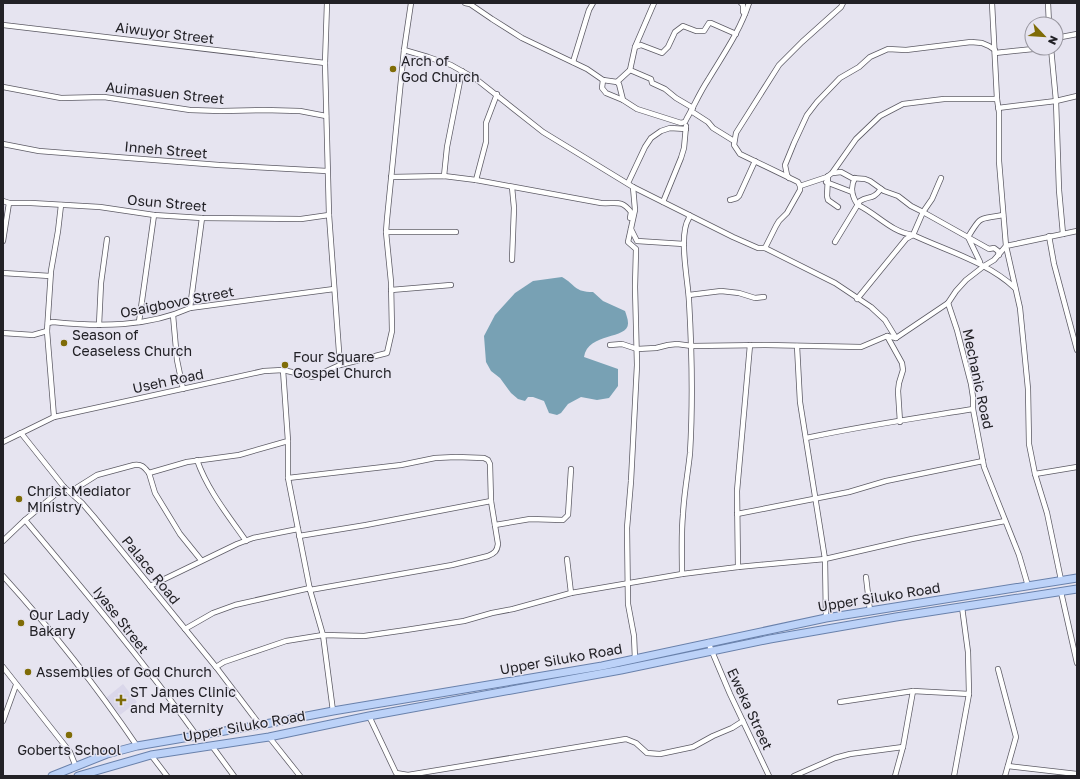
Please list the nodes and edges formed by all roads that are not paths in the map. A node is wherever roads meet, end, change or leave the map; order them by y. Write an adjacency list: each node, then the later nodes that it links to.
1 (321, 3): 2 (street)
2 (327, 3): 24 (street)
3 (411, 3): 19 (street)
4 (465, 3): 23 (street)
5 (593, 3): 23 (street)
6 (654, 3): 18 (street)
7 (742, 3): 12 (street)
8 (748, 3): 12 (street)
9 (843, 3): 40 (street)
10 (992, 3): 21 (street)
11 (1048, 3): 13 (street)
12 (745, 14): 15 (street)
13 (1049, 16)
14 (3, 25): 24 (street, Aiwuyor Street)
15 (736, 34): 18 (street); 36 (street)
16 (1077, 34): 17 (street)
17 (1064, 36)
18 (636, 47): 25 (street)
19 (404, 50): 26 (street); 46 (street)
20 (1024, 50): 21 (street)
21 (995, 52): 32 (street); 47 (street)
22 (1051, 56): 34 (street)
23 (573, 62): 27 (street)
24 (325, 63): 37 (street)
25 (630, 70): 28 (street); 36 (street)
26 (462, 71): 30 (street); 45 (street)
27 (603, 80): 28 (street); 33 (street)
28 (617, 82): 33 (street)
29 (3, 87): 37 (street, Auimasuen Street)
30 (497, 94): 51 (street); 52 (street)
31 (1077, 96): 34 (street)
32 (996, 99): 35 (street); 44 (street)
33 (623, 100): 38 (street)
34 (1056, 101): 35 (street); 78 (street)
35 (998, 108): 70 (street)
36 (692, 109): 38 (street); 40 (street)
37 (326, 116): 43 (street)
38 (687, 118): 39 (street)
39 (686, 129): 52 (street); 61 (street)
40 (734, 141): 42 (street)
41 (3, 144): 43 (street, Inneh Street)
42 (755, 162): 47 (street); 59 (street)
43 (327, 171): 68 (street)
44 (830, 174): 48 (street); 49 (street); 53 (street)
45 (444, 176): 46 (street); 51 (street)
46 (391, 177): 76 (street)
47 (789, 178): 54 (street)
48 (821, 178): 53 (street); 54 (street)
49 (855, 178): 57 (street); 58 (street)
50 (941, 178): 67 (street)
51 (476, 180): 55 (street)
52 (628, 183): 56 (street)
53 (827, 183): 58 (street); 65 (street)
54 (800, 186): 87 (street)
55 (512, 187): 74 (street); 89 (street)
56 (633, 187): 61 (street); 74 (street)
57 (881, 189): 63 (street); 67 (street)
58 (852, 192): 63 (street)
59 (730, 200)
60 (3, 201): 62 (street, Osun Street)
61 (663, 202): 66 (street)
62 (9, 203): 64 (street, Osun Street); 83 (street)
63 (857, 204): 79 (street); 84 (street)
64 (60, 205): 71 (street, Osun Street); 92 (street)
65 (838, 207)
66 (683, 212): 69 (street); 73 (street)
67 (924, 212): 79 (street); 81 (street)
68 (329, 215): 72 (street, Osun Street); 95 (street)
69 (689, 215): 73 (street); 87 (street)
70 (1003, 215): 81 (street); 86 (street)
71 (154, 216): 72 (street, Osun Street); 103 (street)
72 (202, 218): 101 (street)
73 (686, 223): 85 (street)
74 (631, 228): 85 (street); 114 (street)
75 (1077, 231): 78 (street)
76 (386, 232): 77 (street); 96 (street)
77 (456, 232)
78 (1063, 234): 80 (street)
79 (913, 235): 90 (street); 99 (street)
80 (1049, 236): 86 (street); 115 (street)
81 (968, 237): 88 (street); 90 (street)
82 (107, 239): 105 (street)
83 (3, 241)
84 (835, 242)
85 (684, 244): 97 (street)
86 (1006, 246): 88 (street); 94 (street)
87 (765, 248): 99 (street)
88 (999, 255): 90 (street)
89 (512, 260)
90 (984, 266): 94 (street); 100 (street)
91 (3, 273): 92 (street)
92 (50, 276): 104 (street)
93 (451, 285): 96 (street)
94 (1015, 288): 131 (street)
95 (334, 289): 101 (street, Osaigbovo Street); 116 (street)
96 (391, 290): 116 (street, Useh Road)
97 (689, 295): 98 (street); 112 (street)
98 (764, 297)
99 (857, 299): 109 (street)
100 (948, 303): 109 (street); 119 (street, Mechanic Road)
101 (190, 308): 102 (street, Osaigbovo Street)
102 (173, 315): 103 (street, Osaigbovo Street); 118 (street)
103 (139, 322): 105 (street, Osaigbovo Street)
104 (48, 323): 105 (street, Osaigbovo Street); 106 (street)
105 (99, 325)
106 (47, 331): 107 (street); 120 (street)
107 (3, 333)
108 (887, 336): 109 (street); 113 (street); 121 (street)
109 (896, 338)
110 (610, 345): 114 (street)
111 (750, 345): 112 (street); 113 (street); 137 (street)
112 (692, 346): 114 (street); 149 (street)
113 (797, 346): 123 (street)
114 (637, 349): 154 (street)
115 (1077, 350)
116 (340, 365): 117 (street, Useh Road)
117 (283, 370): 118 (street, Useh Road); 124 (street)
118 (183, 389): 120 (street, Useh Road)
119 (973, 409): 121 (street); 127 (street, Mechanic Road)
120 (54, 417): 122 (street, Useh Road)
121 (900, 422): 123 (street)
122 (21, 433): 125 (street, Useh Road); 133 (street, Palace Road)
123 (806, 438): 135 (street)
124 (288, 441): 126 (street); 132 (street)
125 (3, 442)
126 (198, 460): 130 (street); 144 (street)
127 (983, 461): 135 (street); 139 (street, Mechanic Road)
128 (1077, 468): 131 (street)
129 (571, 469): 140 (street)
130 (149, 473): 134 (street); 147 (street)
131 (1035, 474): 153 (street)
132 (288, 478): 136 (street); 141 (street)
133 (64, 487): 134 (street, Palace Road); 138 (street)
134 (70, 492): 155 (street, Palace Road)
135 (815, 499): 137 (street); 146 (street)
136 (492, 501): 140 (street); 142 (street)
137 (737, 514): 148 (street)
138 (25, 520): 143 (street); 182 (street, Iyase Street)
139 (1005, 521): 146 (street); 156 (street, Mechanic Road)
140 (495, 525): 157 (street)
141 (298, 529): 142 (street); 144 (street)
142 (300, 536): 157 (street)
143 (3, 541)
144 (246, 541): 147 (street)
145 (567, 559): 160 (street)
146 (825, 559): 148 (street); 163 (street)
147 (201, 560): 155 (street)
148 (738, 567): 149 (street)
149 (682, 574): 154 (street)
150 (3, 576): 184 (street)
151 (866, 577): 162 (street)
152 (1077, 578): 153 (main road, Upper Siluko Road)
153 (1061, 580): 156 (main road, Upper Siluko Road)
154 (627, 583): 160 (street); 168 (street)
155 (150, 586): 164 (street, Palace Road)
156 (1028, 586): 162 (main road, Upper Siluko Road)
157 (310, 589): 164 (street); 165 (street)
158 (1077, 589): 159 (main road, Upper Siluko Road)
159 (1060, 592): 161 (main road, Upper Siluko Road); 169 (street)
160 (571, 593): 165 (street)
161 (962, 608): 167 (main road, Upper Siluko Road); 175 (street)
162 (870, 611): 163 (main road, Upper Siluko Road)
163 (826, 618): 166 (main road, Upper Siluko Road)
164 (185, 629): 171 (street, Palace Road)
165 (323, 635): 171 (street); 177 (street)
166 (708, 642): 167 (street); 168 (main road, Upper Siluko Road)
167 (711, 651): 178 (main road, Upper Siluko Road); 180 (street, Eweka Street)
168 (635, 659): 177 (main road, Upper Siluko Road)
169 (1077, 663)
170 (3, 667): 173 (street)
171 (216, 667): 181 (street, Palace Road)
172 (998, 668): 188 (street)
173 (16, 685): 179 (street); 189 (street)
174 (913, 691): 175 (street); 176 (street); 186 (street)
175 (969, 694): 200 (street)
176 (840, 702)
177 (333, 711): 181 (main road, Upper Siluko Road)
178 (369, 716): 180 (street); 183 (main road, Upper Siluko Road)
179 (3, 721)
180 (743, 721): 197 (street, Eweka Street)
181 (260, 725): 182 (main road, Upper Siluko Road)
182 (197, 736): 184 (main road, Upper Siluko Road)
183 (269, 737): 185 (main road, Upper Siluko Road); 196 (street)
184 (137, 746): 189 (main road, Upper Siluko Road)
185 (212, 746): 187 (main road, Upper Siluko Road); 195 (street)
186 (903, 746): 198 (street); 199 (street)
187 (151, 755): 192 (main road, Upper Siluko Road); 194 (street)
188 (1008, 766): 190 (street); 201 (street)
189 (76, 767): 193 (main road, Upper Siluko Road)
190 (1063, 774): 191 (street)
191 (1077, 774)
192 (82, 775)
193 (52, 776)
194 (167, 776)
195 (234, 776)
196 (300, 776)
197 (768, 776)
198 (794, 776)
199 (895, 776)
200 (954, 776)
201 (1005, 776)

